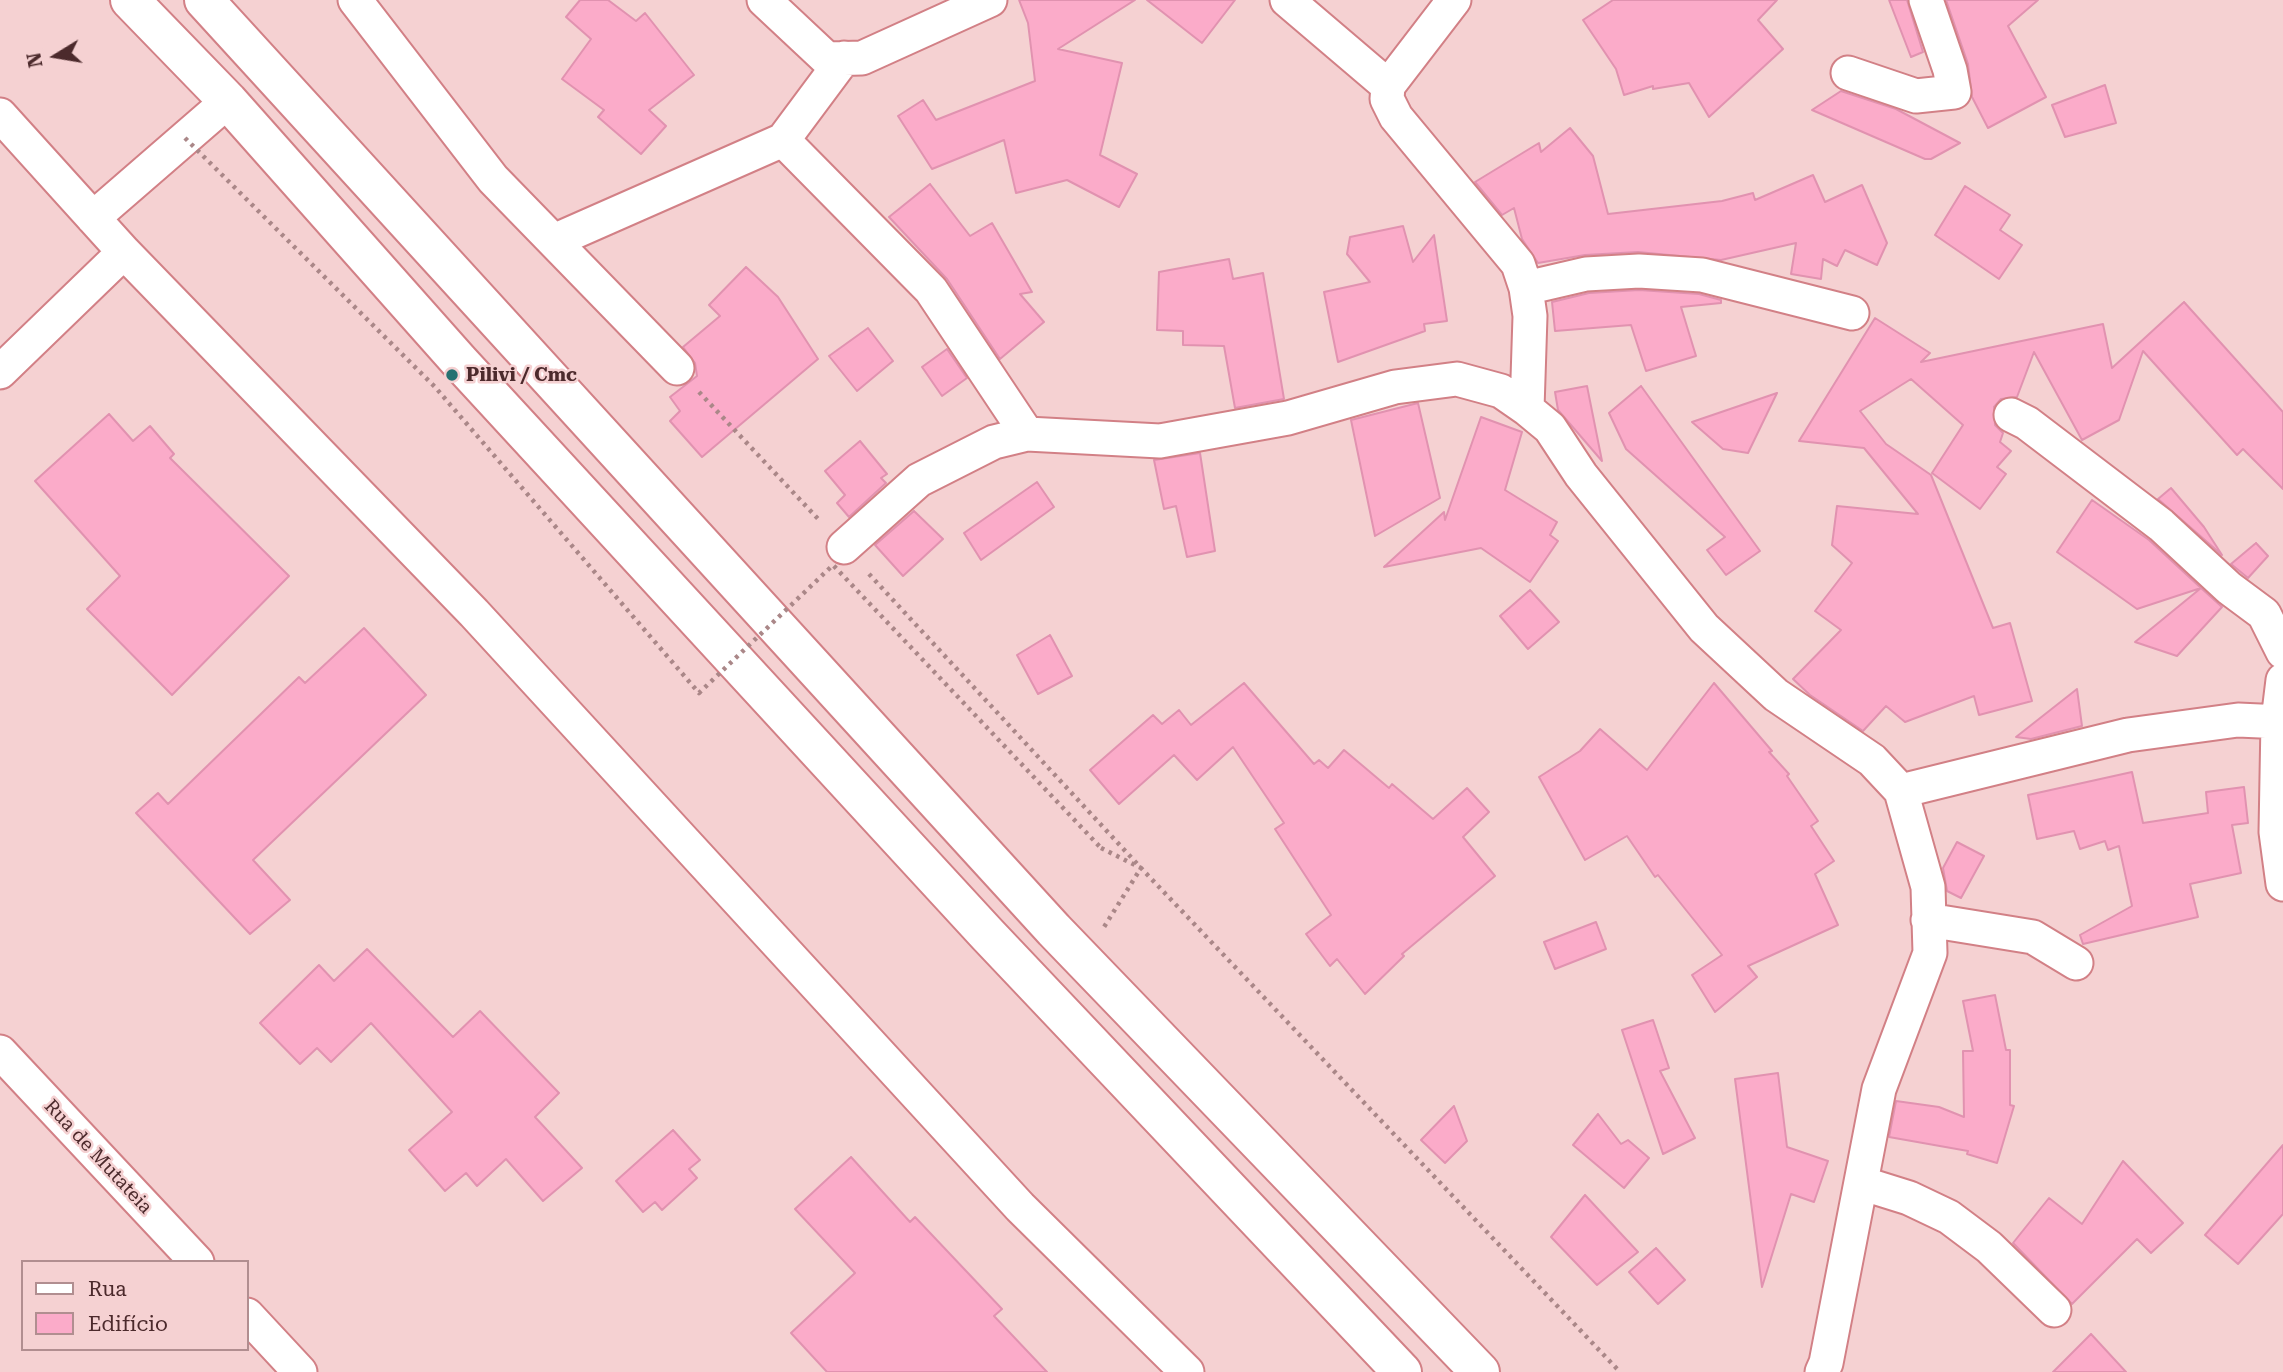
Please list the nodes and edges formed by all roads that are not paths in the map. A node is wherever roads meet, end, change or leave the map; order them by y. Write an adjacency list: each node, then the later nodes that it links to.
1 (130, 0): 12 (highway)
2 (204, 0): 41 (highway)
3 (355, 0): 16 (street)
4 (764, 0): 9 (street)
5 (990, 0): 9 (street)
6 (1287, 0): 11 (street)
7 (1454, 0): 11 (street)
8 (1926, 0): 10 (street)
9 (844, 58): 14 (street)
10 (1848, 73)
11 (1388, 86): 18 (street)
12 (228, 101): 15 (street); 40 (highway)
13 (0, 115): 15 (street)
14 (783, 140): 16 (street); 24 (street)
15 (93, 218): 17 (street)
16 (555, 240): 20 (street)
17 (124, 252): 21 (street); 39 (street)
18 (1526, 288): 19 (street); 22 (street)
19 (1852, 313)
20 (677, 368)
21 (0, 372)
22 (1527, 409): 24 (street); 29 (street)
23 (2011, 415): 26 (street)
24 (1027, 434): 25 (street)
25 (844, 547)
26 (2283, 652)
27 (2283, 680): 28 (street)
28 (2280, 721): 29 (street); 30 (street)
29 (1901, 791): 31 (street)
30 (2283, 884)
31 (1928, 920): 32 (street); 34 (street)
32 (2076, 963)
33 (0, 1052): 35 (street, Rua de Mutateia)
34 (1861, 1183): 36 (street); 42 (street)
35 (195, 1260)
36 (2054, 1310)
37 (248, 1316): 38 (street)
38 (300, 1372)
39 (1187, 1372)
40 (1402, 1372)
41 (1480, 1372)
42 (1822, 1372)

